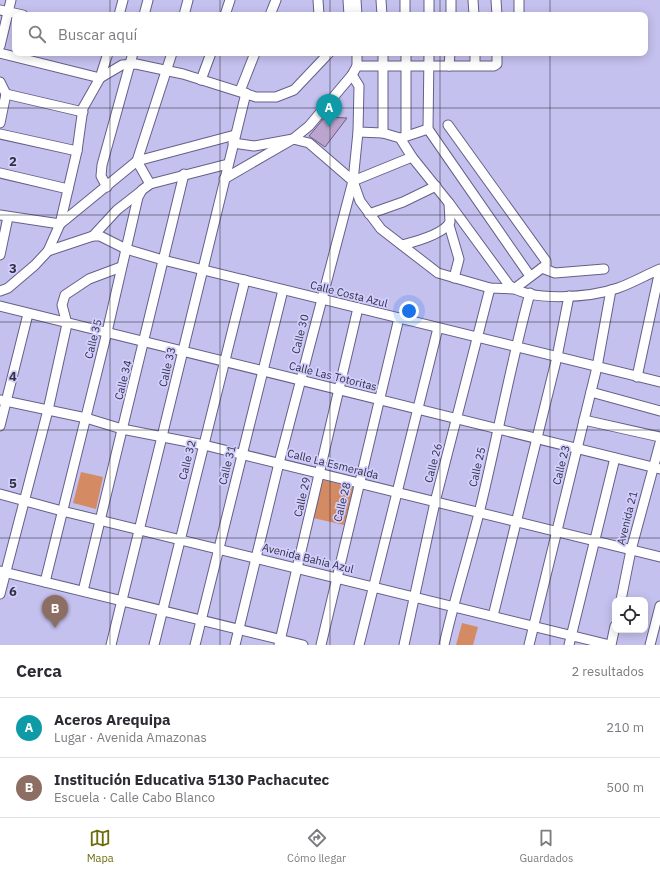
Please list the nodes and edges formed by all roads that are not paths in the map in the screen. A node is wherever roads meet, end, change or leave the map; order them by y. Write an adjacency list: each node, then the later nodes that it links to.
1 (11, 0): 17 (street)
2 (124, 0): 18 (street)
3 (148, 0): 19 (street)
4 (188, 0): 20 (street)
5 (230, 0): 21 (street)
6 (276, 0): 22 (street)
7 (318, 0): 23 (street)
8 (348, 0): 24 (street)
9 (356, 0): 25 (street)
10 (381, 0): 26 (street)
11 (405, 0): 27 (street)
12 (429, 0): 28 (street)
13 (451, 0): 29 (street)
14 (473, 0): 30 (street)
15 (496, 0): 31 (street)
16 (519, 0): 32 (street)
17 (4, 11): 33 (street)
18 (120, 12)
19 (145, 12)
20 (185, 12)
21 (226, 12)
22 (271, 12)
23 (319, 12)
24 (349, 12)
25 (356, 12)
26 (382, 12)
27 (405, 12)
28 (429, 12)
29 (451, 12)
30 (474, 12)
31 (497, 12)
32 (519, 12)
33 (0, 46)
34 (0, 52): 35 (street)
35 (12, 55)
36 (15, 56): 60 (street)
37 (107, 56): 60 (street)
38 (132, 56): 51 (street)
39 (171, 56): 58 (street)
40 (210, 56): 61 (street)
41 (254, 56): 63 (street, Calle 33)
42 (326, 56): 63 (street)
43 (351, 56): 59 (street, Calle 30)
44 (357, 56): 53 (street)
45 (383, 56): 54 (street)
46 (406, 56): 55 (street)
47 (429, 56): 57 (street)
48 (450, 56): 56 (street)
49 (475, 56): 52 (street)
50 (497, 56): 52 (street)
51 (130, 64): 58 (street); 60 (street); 83 (street)
52 (475, 65): 56 (street)
53 (357, 66): 54 (street); 59 (street)
54 (383, 66): 55 (street); 70 (street)
55 (406, 66): 57 (street); 72 (street)
56 (449, 66): 57 (street)
57 (429, 67): 68 (street)
58 (166, 70): 61 (street); 77 (street)
59 (352, 75): 69 (street, Calle 30); 74 (street)
60 (100, 78): 65 (street)
61 (201, 80): 63 (street)
62 (0, 82): 64 (street)
63 (243, 92): 73 (street, Calle 33)
64 (6, 94): 65 (street); 66 (street)
65 (83, 112): 75 (street)
66 (0, 123)
67 (448, 125): 99 (street)
68 (428, 129): 72 (street); 103 (street)
69 (358, 132): 70 (street); 82 (street, Calle 30)
70 (383, 133): 72 (street)
71 (0, 134): 75 (street)
72 (403, 137): 76 (street)
73 (234, 139): 74 (street); 77 (street); 78 (street, Calle 33)
74 (293, 140): 81 (street); 82 (street)
75 (77, 152): 86 (street)
76 (412, 157): 82 (street); 84 (street)
77 (137, 161): 83 (street); 85 (street)
78 (228, 164): 80 (street); 81 (street, Calle 33)
79 (0, 173): 86 (street)
80 (184, 174): 85 (street); 97 (street, Calle 34)
81 (224, 179): 101 (street, Calle 33)
82 (353, 181): 88 (street); 113 (street, Calle 30)
83 (108, 186): 90 (street)
84 (436, 186): 87 (street); 88 (street)
85 (146, 187): 92 (street); 94 (street, Calle 35)
86 (68, 188): 90 (street)
87 (449, 202): 91 (street); 107 (street)
88 (369, 214): 93 (street)
89 (4, 216): 90 (street); 96 (street)
90 (60, 224): 95 (street)
91 (449, 225): 93 (street); 104 (street)
92 (93, 236): 94 (street, Calle Costa Azul); 95 (street)
93 (402, 245): 104 (street)
94 (126, 249): 97 (street, Calle Costa Azul); 98 (street, Calle 35)
95 (48, 252): 110 (street)
96 (0, 255)
97 (163, 260): 101 (street, Calle Costa Azul); 122 (street, Calle 34)
98 (121, 268): 118 (street); 120 (street, Calle 35)
99 (542, 268): 100 (street); 103 (street)
100 (604, 269)
101 (203, 270): 105 (street, Calle Costa Azul); 124 (street, Calle 33)
102 (660, 270): 109 (street); 129 (street)
103 (530, 276): 107 (street)
104 (454, 278): 106 (street)
105 (245, 280): 108 (street, Calle Costa Azul); 126 (street, Calle 32)
106 (490, 288): 107 (street); 121 (street, Calle 26)
107 (514, 289): 111 (street)
108 (283, 290): 113 (street, Calle Costa Azul); 128 (street, Calle 31)
109 (611, 290): 112 (street); 127 (street, Calle 23)
110 (0, 291)
111 (530, 293): 112 (street); 123 (street, Calle 25)
112 (569, 296): 125 (street)
113 (322, 299): 115 (street, Calle Costa Azul); 130 (street, Calle 30)
114 (0, 306): 116 (street, Calle Las Totoritas)
115 (358, 308): 117 (street, Calle Costa Azul); 132 (street, Calle 29)
116 (28, 314): 118 (street, Calle Las Totoritas); 135 (street)
117 (399, 318): 119 (street, Calle Costa Azul); 134 (street, Calle 28)
118 (67, 324): 120 (street, Calle Las Totoritas); 137 (street)
119 (438, 328): 121 (street, Calle Costa Azul); 136 (street)
120 (107, 332): 122 (street, Calle Las Totoritas); 139 (street, Calle 35)
121 (478, 338): 123 (street, Calle Costa Azul); 140 (street, Calle 26)
122 (145, 342): 124 (street, Calle Las Totoritas); 143 (street, Calle 34)
123 (515, 347): 125 (street, Calle Costa Azul); 144 (street, Calle 25)
124 (183, 351): 126 (street, Calle Las Totoritas); 146 (street, Calle 33)
125 (557, 357): 127 (street, Calle Costa Azul); 147 (street)
126 (224, 361): 128 (street, Calle Las Totoritas); 149 (street, Calle 32)
127 (597, 367): 129 (street, Calle Costa Azul); 133 (street, Calle 23)
128 (263, 371): 130 (street, Calle Las Totoritas); 151 (street, Calle 31)
129 (637, 377): 131 (street, Calle Costa Azul)
130 (301, 380): 132 (street, Calle Las Totoritas); 153 (street, Calle 30)
131 (660, 382)
132 (339, 390): 134 (street, Calle Las Totoritas); 155 (street, Calle 29)
133 (591, 392): 138 (street); 141 (street, Calle 23)
134 (380, 400): 136 (street, Calle Las Totoritas); 156 (street, Calle 28)
135 (3, 401): 137 (street, Calle La Esmeralda); 142 (street)
136 (418, 409): 140 (street, Calle Las Totoritas); 157 (street)
137 (48, 410): 139 (street, Calle La Esmeralda); 159 (street)
138 (660, 411)
139 (86, 418): 143 (street, Calle La Esmeralda); 161 (street, Calle 35)
140 (457, 419): 144 (street, Calle Las Totoritas); 160 (street, Calle 26)
141 (584, 420): 145 (street); 150 (street, Calle 23)
142 (0, 426)
143 (122, 429): 146 (street, Calle La Esmeralda); 163 (street, Calle 34)
144 (498, 429): 147 (street, Calle Las Totoritas); 162 (street, Calle 25)
145 (660, 437)
146 (163, 438): 149 (street, Calle La Esmeralda); 165 (street, Calle 33)
147 (536, 439): 150 (street, Calle Las Totoritas); 164 (street)
148 (660, 443): 154 (street, Avenida 21)
149 (204, 445): 151 (street, Calle La Esmeralda); 167 (street, Calle 32)
150 (577, 449): 152 (street, Calle Las Totoritas); 166 (street, Calle 23)
151 (242, 454): 153 (street, Calle La Esmeralda); 169 (street, Calle 31)
152 (615, 458): 154 (street, Calle Las Totoritas); 168 (street)
153 (279, 464): 155 (street, Calle La Esmeralda); 172 (street, Calle 30)
154 (656, 468): 170 (street, Avenida 21)
155 (320, 473): 156 (street, Calle La Esmeralda); 173 (street, Calle 29)
156 (358, 483): 157 (street, Calle La Esmeralda); 175 (street, Calle 28)
157 (397, 492): 160 (street, Calle La Esmeralda); 177 (street)
158 (0, 494): 159 (street, Avenida Bahía Azul)
159 (23, 500): 161 (street, Avenida Bahía Azul); 174 (street)
160 (435, 502): 162 (street, Calle La Esmeralda); 180 (street, Calle 26)
161 (62, 511): 163 (street, Avenida Bahía Azul); 176 (street, Calle 35)
162 (479, 513): 164 (street, Calle La Esmeralda); 183 (street, Calle 25)
163 (101, 520): 165 (street, Avenida Bahía Azul); 178 (street, Calle 34)
164 (516, 522): 166 (street, Calle La Esmeralda); 186 (street)
165 (140, 530): 167 (street, Avenida Bahía Azul); 182 (street, Calle 33)
166 (557, 532): 168 (street, Calle La Esmeralda); 188 (street, Calle 23)
167 (180, 539): 169 (street, Avenida Bahía Azul); 185 (street, Calle 32)
168 (593, 541): 170 (street, Calle La Esmeralda); 191 (street)
169 (219, 548): 172 (street, Avenida Bahía Azul); 187 (street, Calle 31)
170 (631, 550): 171 (street, Calle La Esmeralda); 181 (street, Avenida 21)
171 (660, 557)
172 (256, 558): 173 (street, Avenida Bahía Azul); 189 (street, Calle 30)
173 (298, 568): 175 (street, Avenida Bahía Azul); 192 (street, Calle 29)
174 (3, 572): 176 (street); 179 (street)
175 (336, 577): 177 (street, Avenida Bahía Azul); 198 (street, Calle 28)
176 (45, 582): 178 (street)
177 (374, 586): 180 (street, Avenida Bahía Azul); 199 (street)
178 (83, 592): 182 (street)
179 (0, 594)
180 (415, 597): 183 (street, Avenida Bahía Azul); 200 (street, Calle 26)
181 (622, 597)
182 (122, 601): 185 (street); 193 (street, Calle 33)
183 (452, 606): 186 (street, Avenida Bahía Azul); 201 (street, Calle 25)
184 (660, 606): 205 (street)
185 (162, 611): 187 (street); 194 (street, Calle 32)
186 (493, 616): 188 (street, Avenida Bahía Azul)
187 (201, 620): 189 (street); 195 (street, Calle 31)
188 (533, 626): 191 (street, Avenida Bahía Azul); 202 (street, Calle 23)
189 (239, 629): 192 (street); 196 (street, Calle 30)
190 (614, 633): 204 (street)
191 (572, 636): 203 (street); 204 (street, Avenida Bahía Azul)
192 (280, 642): 197 (street)
193 (111, 645)
194 (154, 645)
195 (195, 645)
196 (235, 645)
197 (303, 645)
198 (321, 645)
199 (359, 645)
200 (404, 645)
201 (444, 645)
202 (529, 645)
203 (569, 645)
204 (611, 645)
205 (650, 645)

